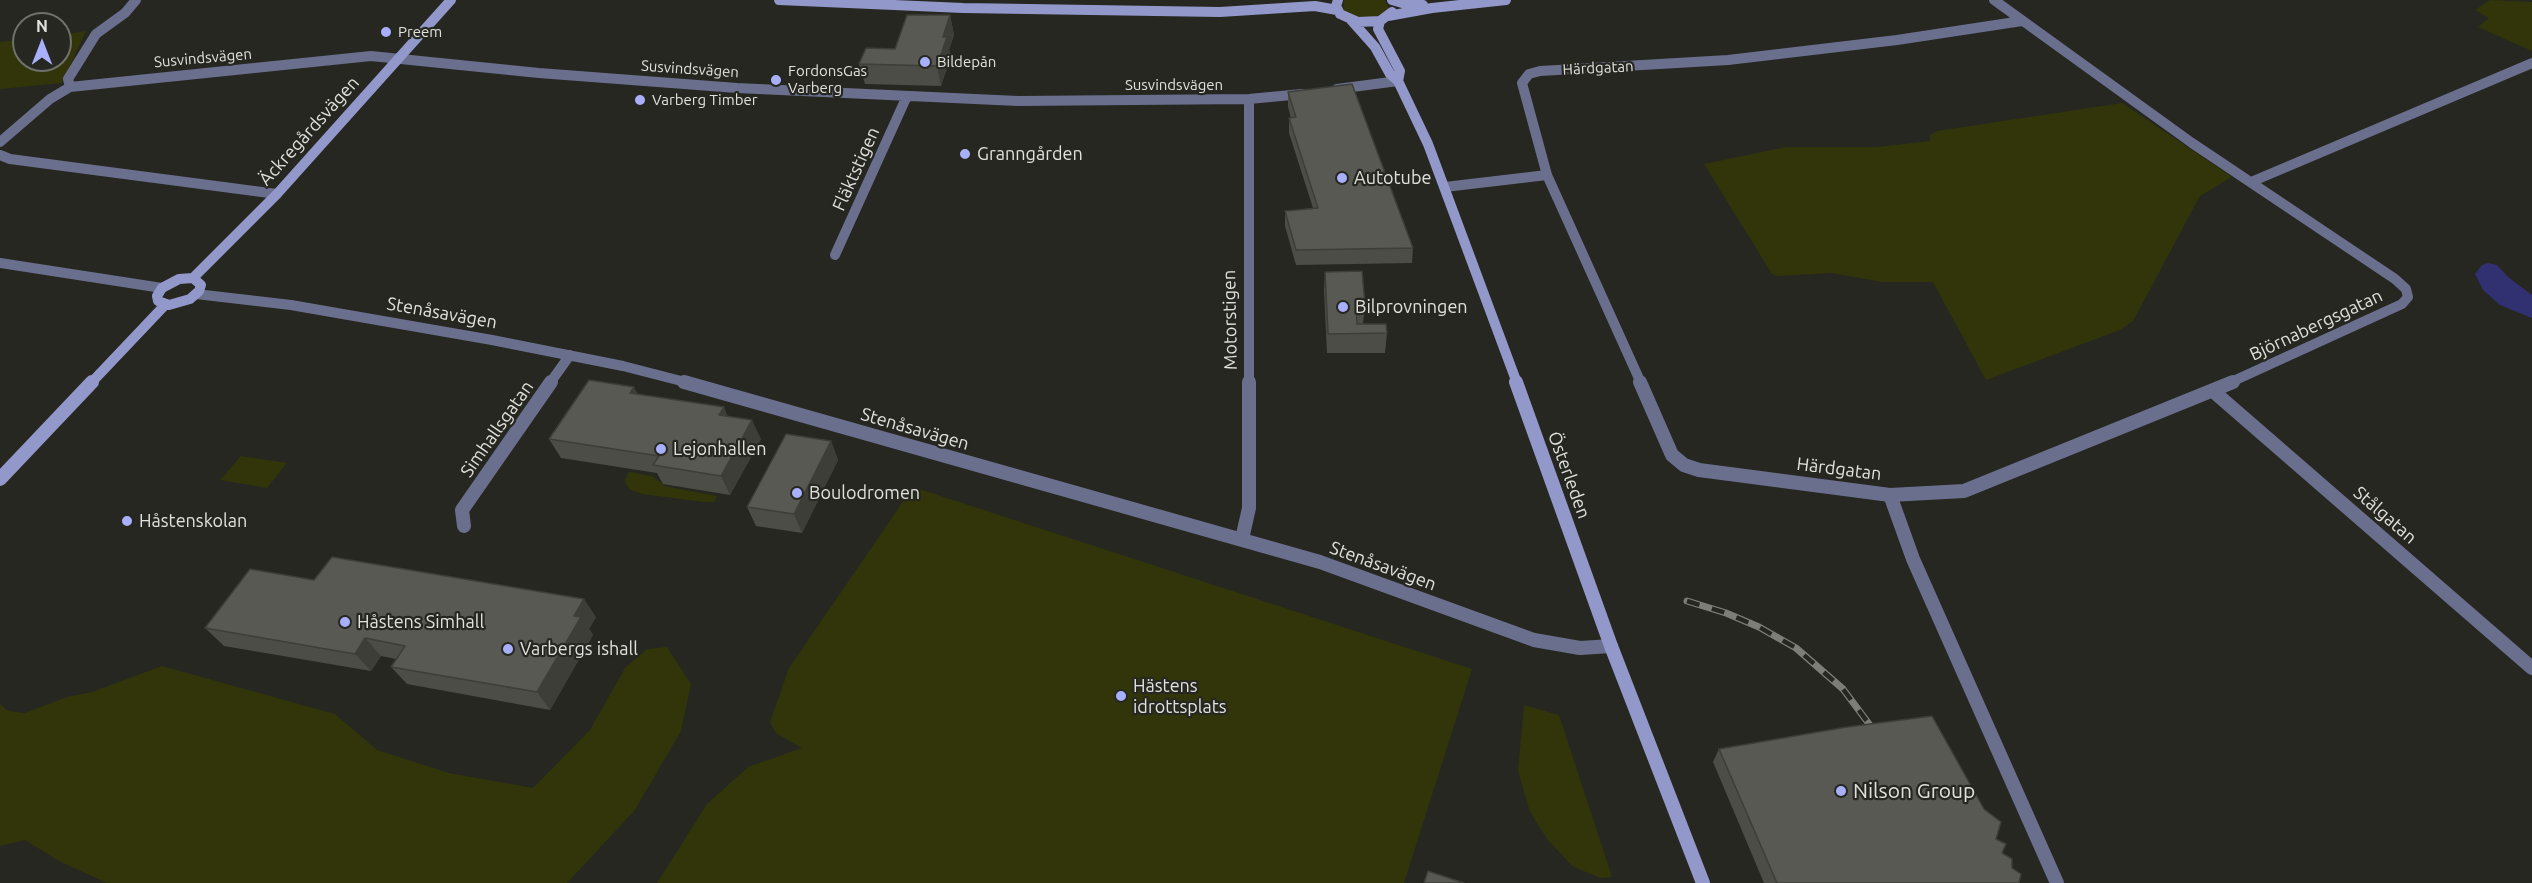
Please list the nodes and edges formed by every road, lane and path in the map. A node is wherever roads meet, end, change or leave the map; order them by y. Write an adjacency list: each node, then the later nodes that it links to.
1 (136, 0): 18 (street)
2 (779, 0): 10 (main road)
3 (1319, 0): 10 (main road)
4 (1338, 0): 11 (main road)
5 (1392, 0): 6 (main road); 12 (main road)
6 (1484, 0)
7 (1506, 0): 12 (main road)
8 (1994, 0): 14 (street, Björnabergsgatan)
9 (452, 1): 15 (main road, Äckregårdsvägen)
10 (1204, 10): 11 (main road)
11 (1337, 10): 13 (main road, Österleden)
12 (1384, 19): 13 (main road); 17 (main road, Österleden)
13 (1351, 20): 17 (main road, Österleden)
14 (2022, 21): 25 (street, Härdgatan); 26 (street, Björnabergsgatan)
15 (400, 58): 18 (street, Susvindsvägen); 21 (street, Susvindsvägen); 28 (main road, Äckregårdsvägen)
16 (2532, 63): 26 (street)
17 (1398, 81): 19 (street); 27 (main road, Österleden)
18 (70, 87): 23 (street, Susvindsvägen)
19 (1327, 91)
20 (1315, 92): 22 (street, Susvindsvägen)
21 (907, 96): 22 (street, Susvindsvägen); 29 (street, Fläktstigen)
22 (1249, 99): 40 (street, Motorstigen)
23 (0, 142)
24 (0, 155): 28 (street)
25 (1547, 175): 27 (street); 38 (street, Härdgatan)
26 (2252, 182): 36 (street, Björnabergsgatan)
27 (1445, 187): 41 (main road, Österleden)
28 (277, 194): 31 (main road, Äckregårdsvägen)
29 (835, 255)
30 (0, 263): 32 (street)
31 (193, 278): 32 (main road, Äckregårdsvägen); 33 (main road)
32 (162, 288): 34 (main road)
33 (196, 294): 34 (main road); 35 (street, Stenåsavägen)
34 (165, 305): 37 (main road)
35 (570, 355): 39 (street, Simhallsgatan); 40 (street, Stenåsavägen)
36 (2213, 391): 38 (street, Björnabergsgatan); 42 (street, Stålgatan)
37 (0, 479)
38 (1890, 495): 44 (street, Härdgatan)
39 (464, 526)
40 (1242, 539): 41 (street, Stenåsavägen)
41 (1611, 646): 43 (main road, Österleden)
42 (2532, 668)
43 (1703, 883)
44 (2057, 883)

